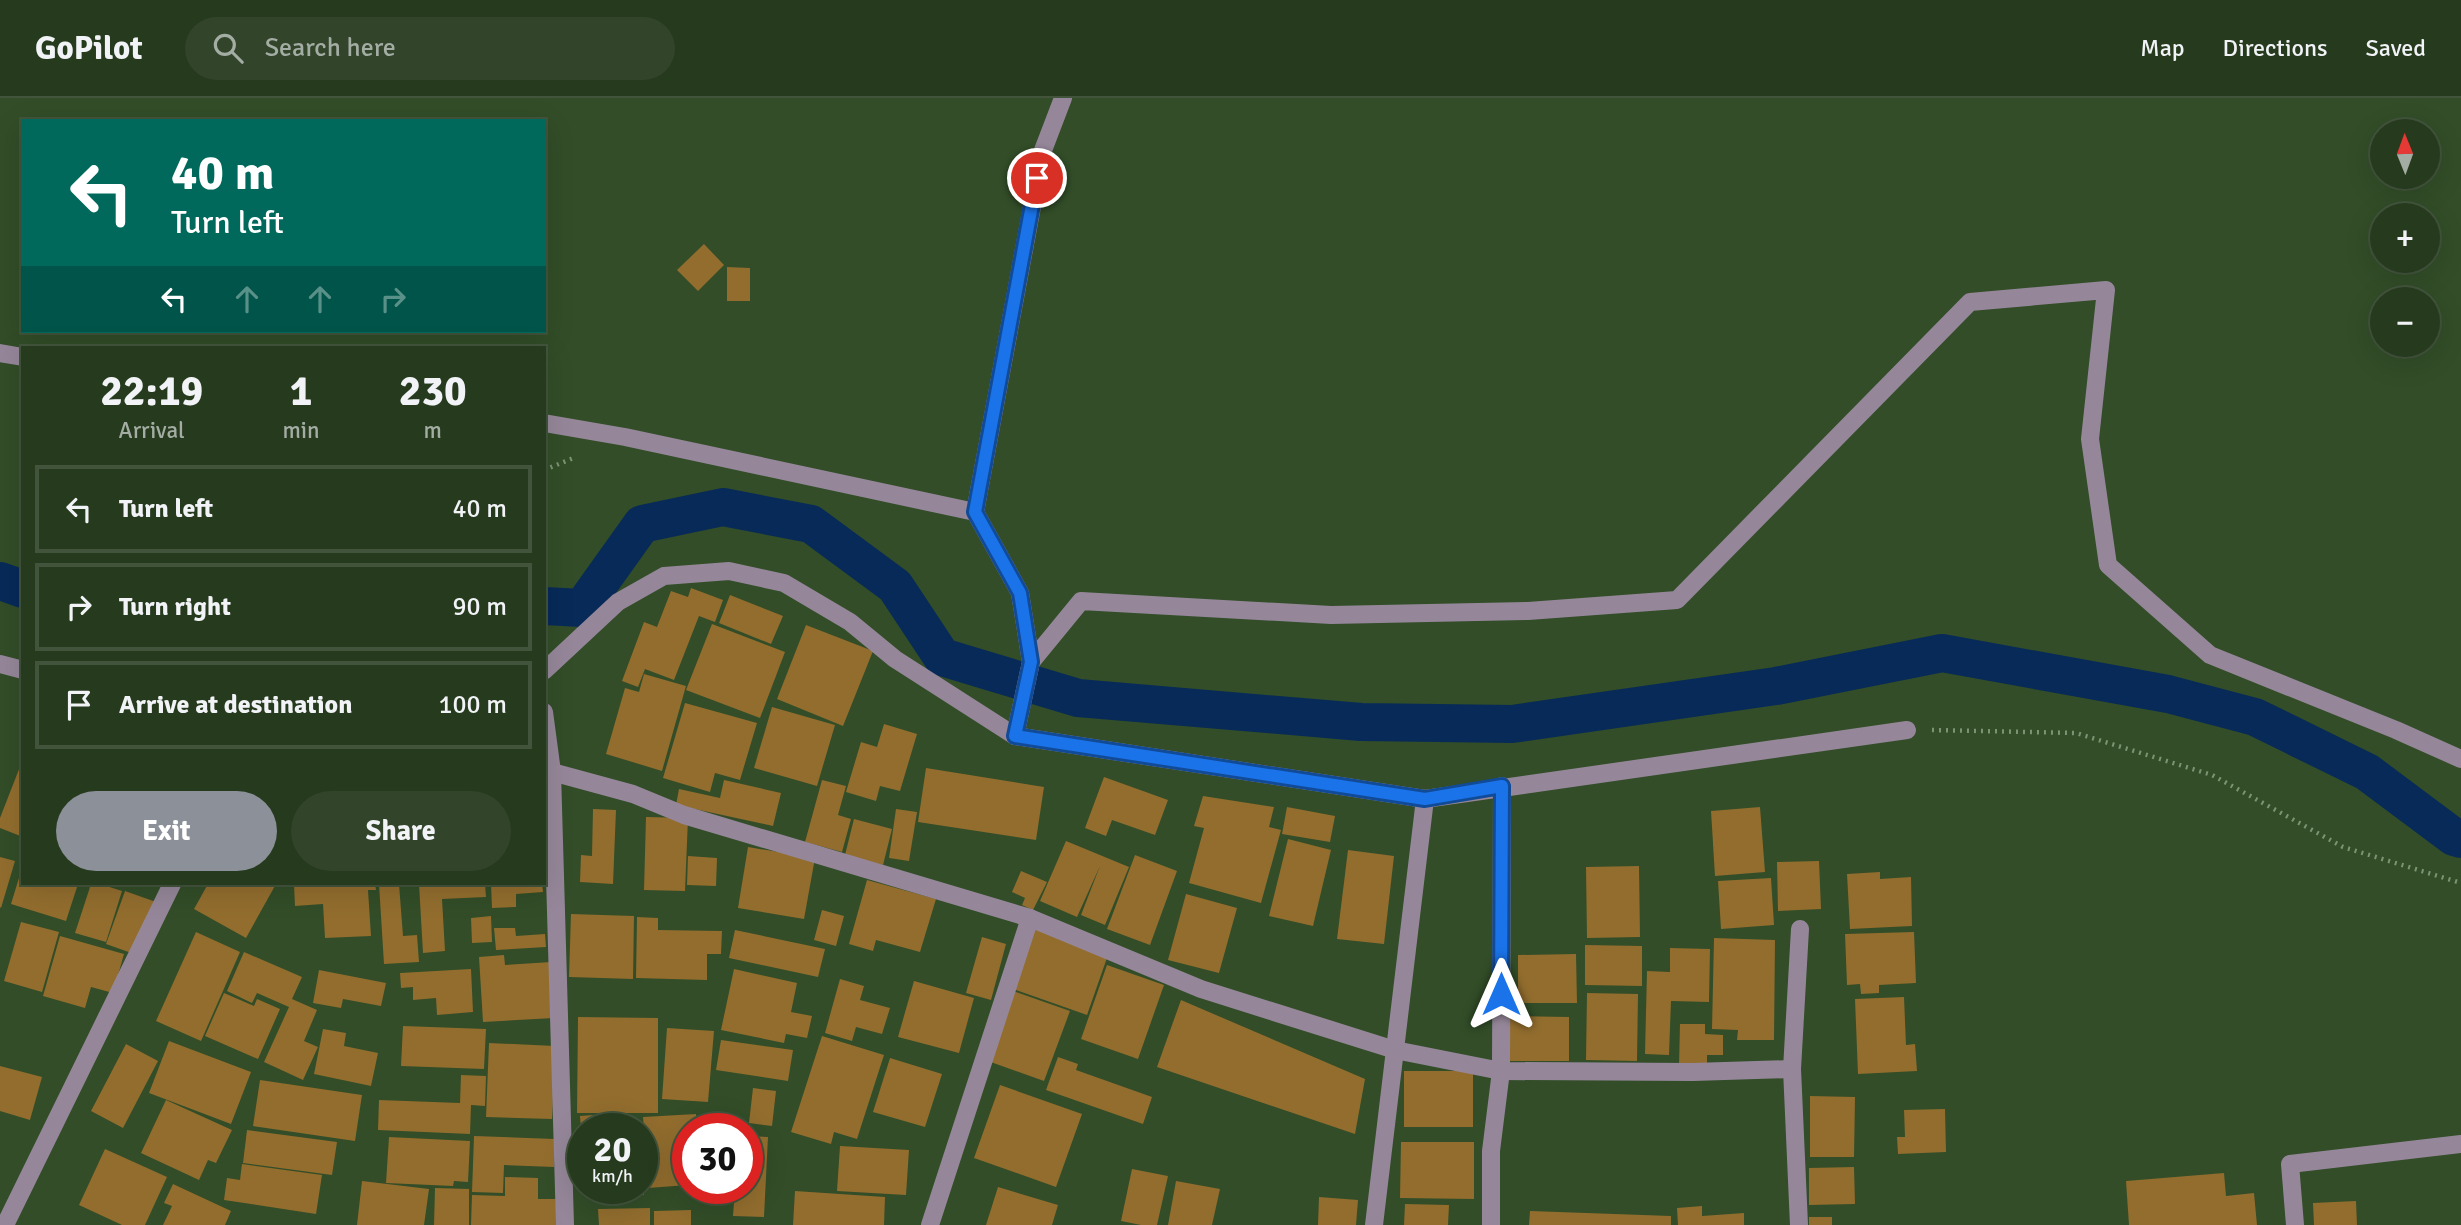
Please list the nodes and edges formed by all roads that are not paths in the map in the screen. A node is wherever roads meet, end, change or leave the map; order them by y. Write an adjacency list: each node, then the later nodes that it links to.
1 (1063, 98): 5 (street)
2 (0, 353): 3 (street)
3 (21, 358)
4 (546, 423): 5 (street)
5 (975, 512): 6 (street)
6 (1031, 662): 12 (street); 13 (street)
7 (0, 664): 8 (street)
8 (21, 669)
9 (546, 669): 12 (street)
10 (546, 727): 14 (street)
11 (1907, 730): 15 (street)
12 (1015, 736): 16 (street)
13 (2461, 759)
14 (552, 772): 18 (street); 25 (street)
15 (1502, 786): 16 (street); 22 (street)
16 (1425, 799): 20 (street)
17 (172, 885): 24 (street)
18 (1030, 918): 20 (street); 26 (street)
19 (1800, 929): 21 (street)
20 (1395, 1050): 22 (street); 27 (street)
21 (1792, 1069): 22 (street); 29 (street)
22 (1501, 1072): 28 (street)
23 (2461, 1144): 30 (street)
24 (5, 1225)
25 (565, 1225)
26 (930, 1225)
27 (1374, 1225)
28 (1490, 1225)
29 (1799, 1225)
30 (2295, 1225)

